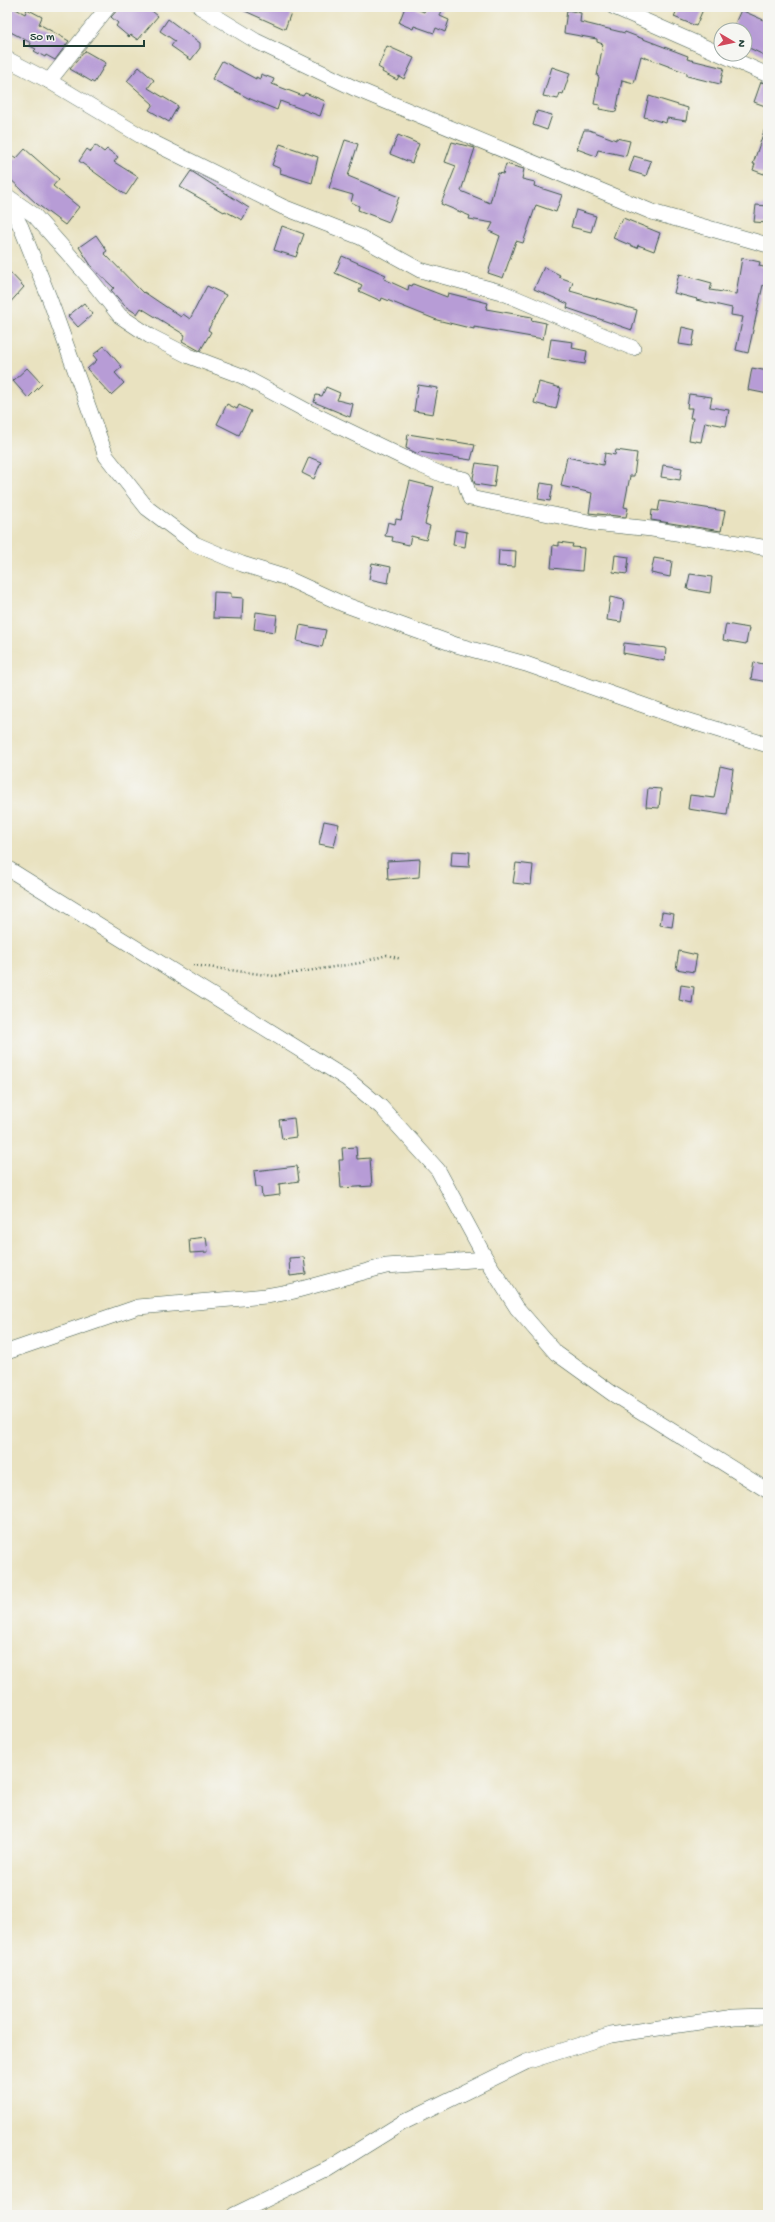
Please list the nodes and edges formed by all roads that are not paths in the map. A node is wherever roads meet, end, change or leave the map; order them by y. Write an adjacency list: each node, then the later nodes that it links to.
1 (108, 7): 6 (street)
2 (200, 7): 9 (street)
3 (614, 7): 5 (street)
4 (7, 59): 6 (street)
5 (768, 75)
6 (48, 80): 10 (street)
7 (7, 196): 11 (street)
8 (7, 200): 12 (street)
9 (768, 245)
10 (633, 348)
11 (768, 548)
12 (768, 745)
13 (7, 868): 14 (street)
14 (486, 1259): 15 (street); 16 (street)
15 (7, 1352)
16 (768, 1491)
17 (768, 2016): 18 (street)
18 (234, 2215)

